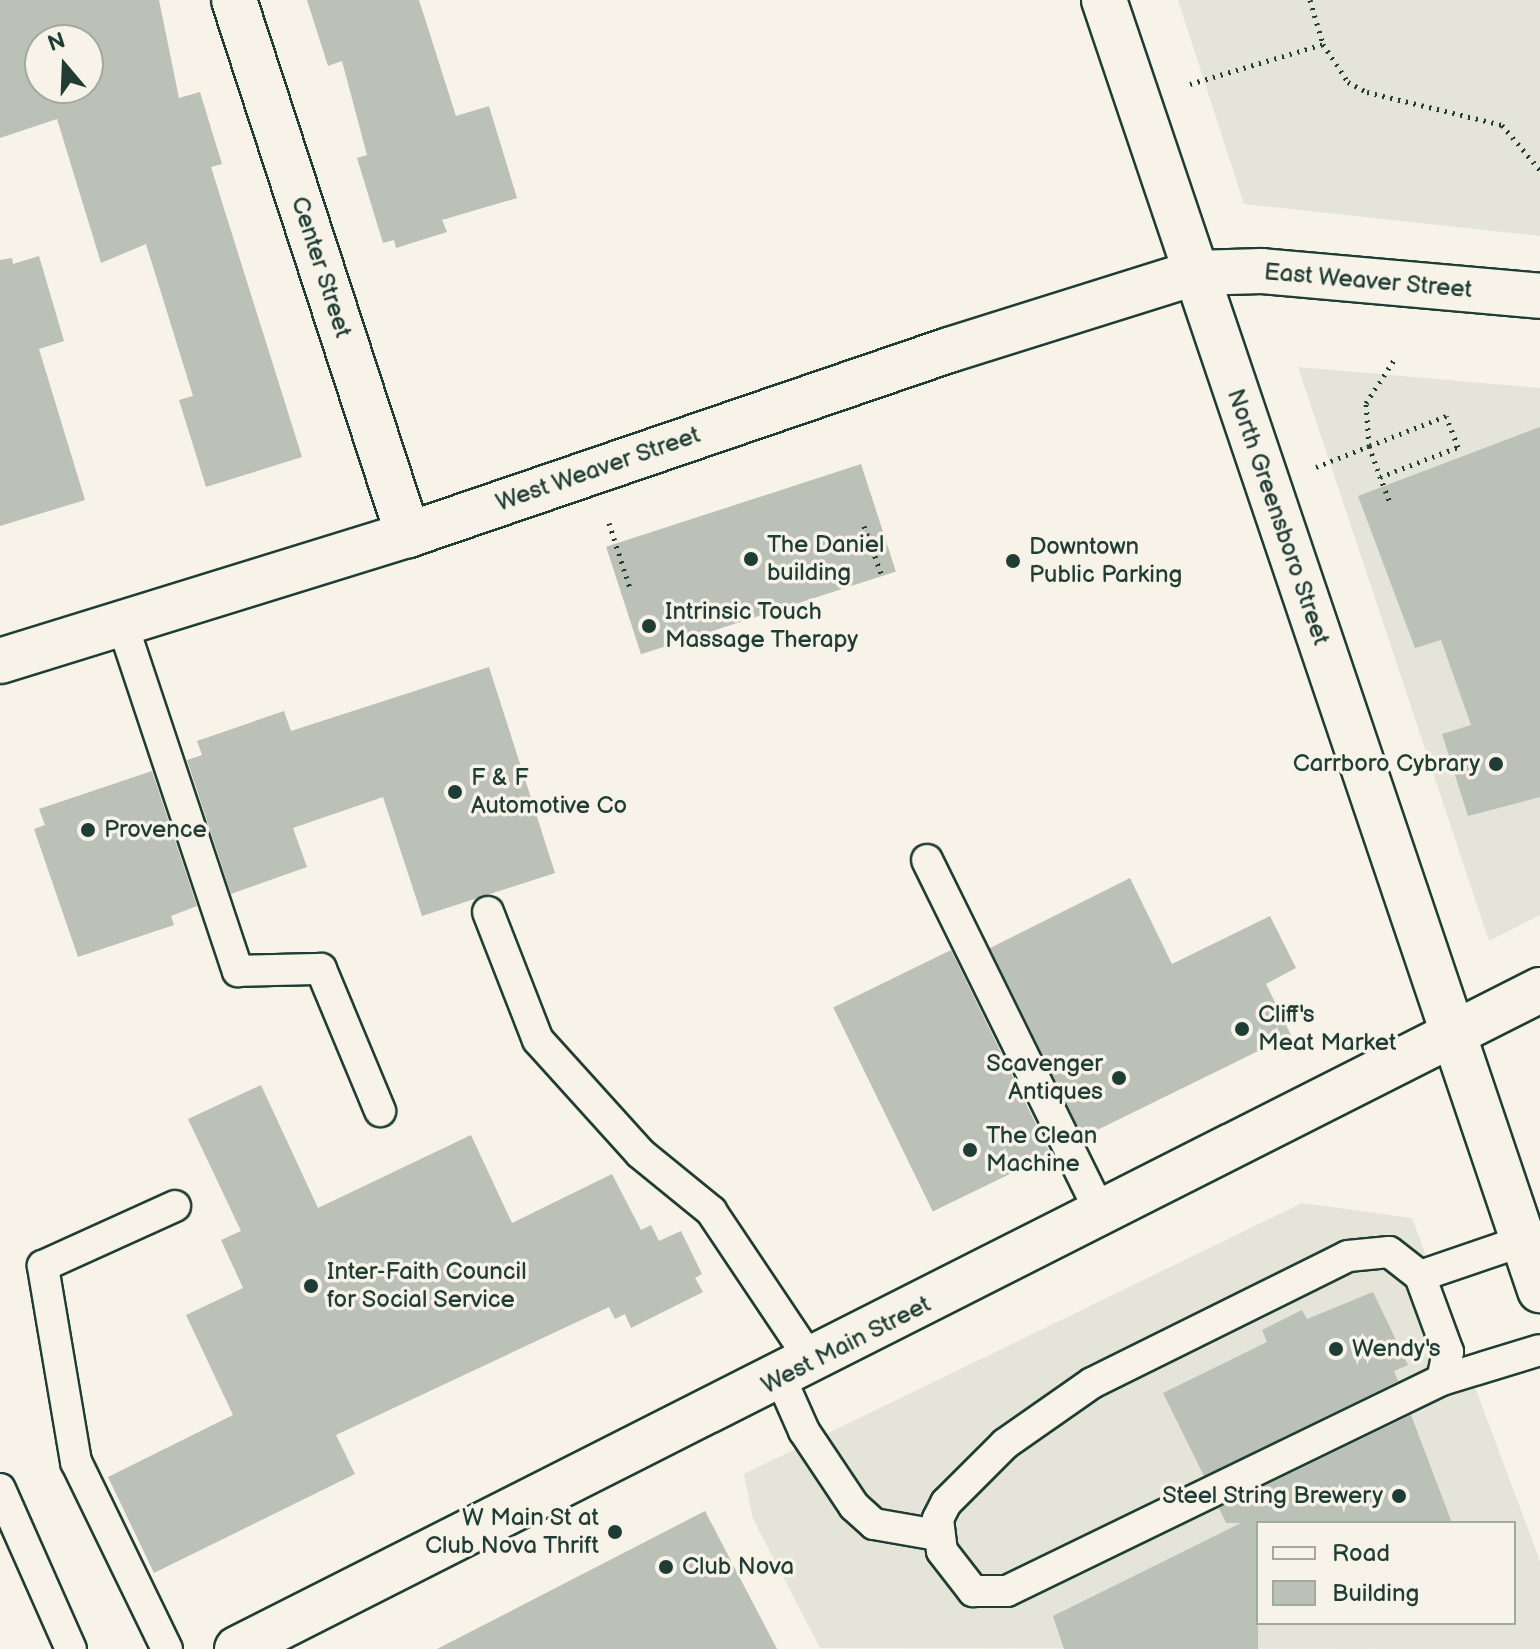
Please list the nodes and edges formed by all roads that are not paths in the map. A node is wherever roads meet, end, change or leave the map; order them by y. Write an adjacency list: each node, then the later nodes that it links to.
1 (234, 0): 5 (main road, Center Street)
2 (1104, 0): 3 (main road, North Greensboro Street)
3 (1195, 273): 4 (main road, East Weaver Street); 5 (main road, West Weaver Street); 11 (main road, North Greensboro Street)
4 (1540, 296)
5 (408, 535): 6 (main road, West Weaver Street)
6 (122, 623): 7 (main road, West Weaver Street); 12 (lane)
7 (0, 661)
8 (927, 860): 14 (lane)
9 (488, 912): 19 (lane)
10 (1540, 990): 11 (main road, West Main Street)
11 (1451, 1034): 14 (main road, West Main Street); 15 (main road, North Greensboro Street)
12 (380, 1111)
13 (175, 1206): 24 (lane)
14 (1101, 1214): 19 (main road, West Main Street)
15 (1525, 1240): 16 (lane); 17 (main road, North Greensboro Street)
16 (1420, 1276): 20 (lane); 22 (lane)
17 (1540, 1290)
18 (1540, 1350): 20 (lane)
19 (796, 1370): 22 (lane); 25 (main road, West Main Street)
20 (1442, 1380): 22 (lane)
21 (0, 1489): 23 (lane)
22 (937, 1535)
23 (71, 1649)
24 (167, 1649)
25 (237, 1649)

